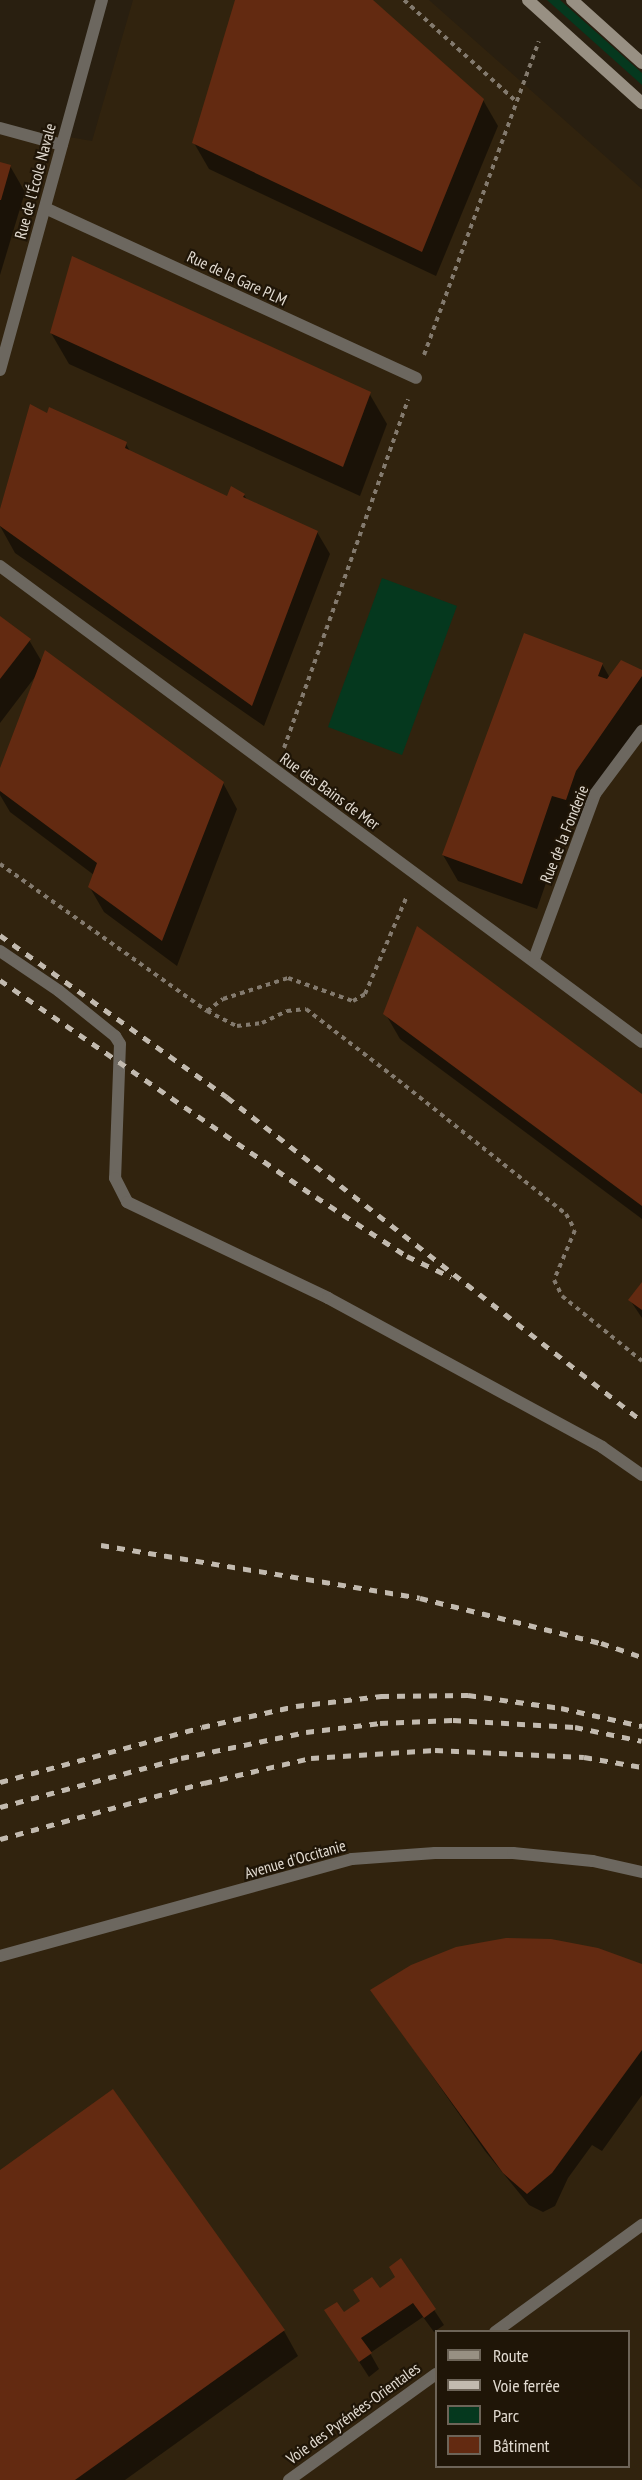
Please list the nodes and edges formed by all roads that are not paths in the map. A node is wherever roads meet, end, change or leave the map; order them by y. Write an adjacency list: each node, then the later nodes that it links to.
1 (102, 0): 7 (street, Rue de l'École Navale)
2 (528, 0): 5 (main road)
3 (572, 0): 4 (main road)
4 (642, 63)
5 (642, 103)
6 (0, 128): 7 (street)
7 (62, 145): 8 (street, Rue de l'École Navale)
8 (45, 208): 9 (street, Rue de l'École Navale); 10 (street, Rue de la Gare PLM)
9 (0, 370)
10 (416, 378)
11 (0, 566): 14 (street, Rue des Bains de Mer)
12 (642, 731): 14 (street, Rue de la Fonderie)
13 (0, 951): 16 (street)
14 (534, 959): 15 (street, Rue des Bains de Mer)
15 (642, 1042)
16 (642, 1475)
17 (642, 1872): 18 (street, Avenue d'Occitanie)
18 (0, 1956)
19 (642, 2225): 20 (street)
20 (496, 2330)
21 (435, 2375): 22 (street, Voie des Pyrénées-Orientales)
22 (289, 2480)

